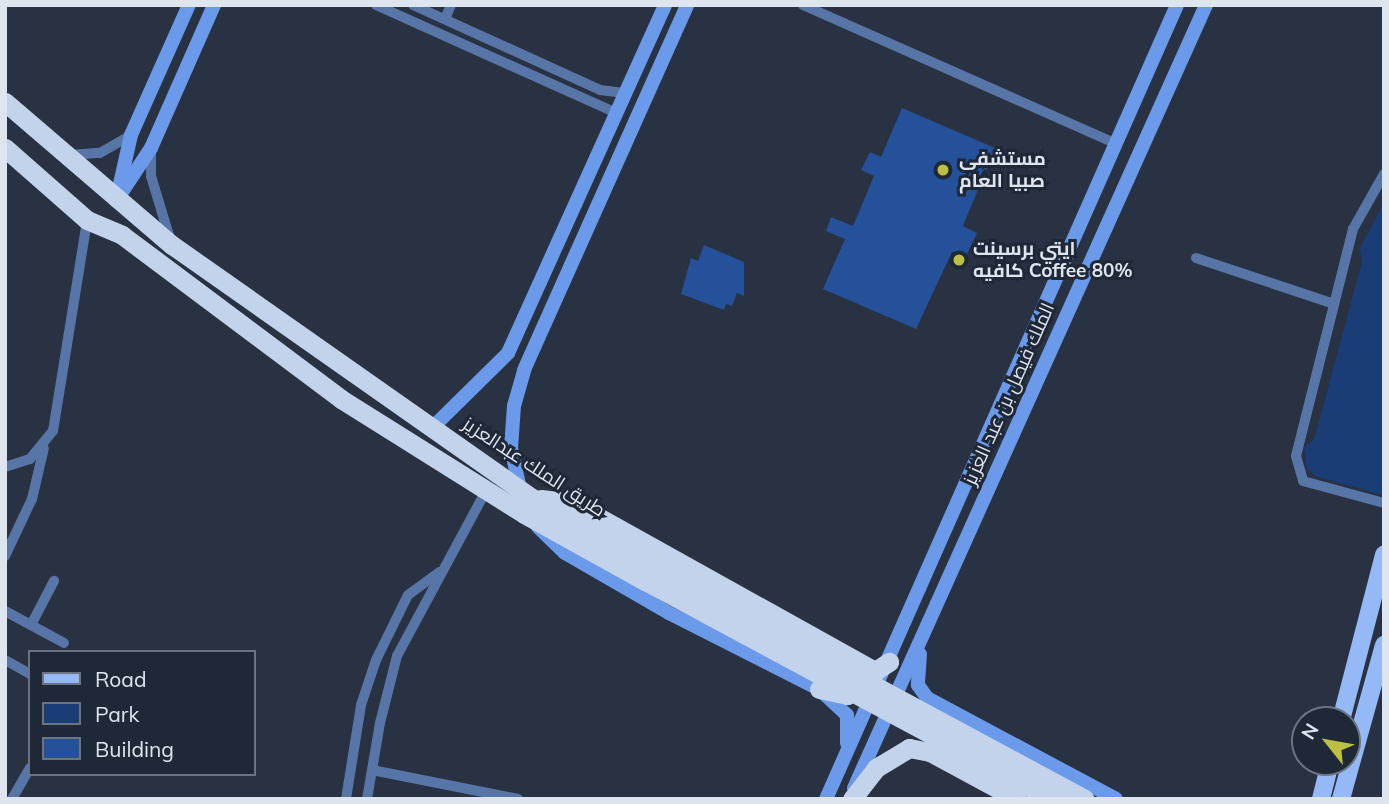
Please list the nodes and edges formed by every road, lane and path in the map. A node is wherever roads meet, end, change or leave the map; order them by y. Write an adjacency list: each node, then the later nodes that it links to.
1 (190, 5): 16 (street)
2 (214, 5): 19 (street)
3 (376, 5): 15 (street)
4 (412, 5): 11 (street)
5 (452, 5): 12 (street)
6 (665, 5): 13 (street)
7 (687, 5): 31 (street)
8 (803, 5): 17 (street)
9 (1177, 5): 17 (street, الملك فيصل بن عبد العزيز)
10 (1206, 5): 40 (street, الملك فيصل بن عبد العزيز)
11 (434, 10): 12 (street)
12 (444, 19): 13 (street)
13 (626, 93): 15 (street)
14 (5, 102): 20 (highway, طريق الملك عبدالعزيز)
15 (617, 113): 27 (street)
16 (131, 135): 20 (street); 22 (street)
17 (1114, 144): 45 (street, الملك فيصل بن عبد العزيز)
18 (5, 148): 23 (highway, طريق الملك عبدالعزيز)
19 (151, 148): 22 (street); 24 (street)
20 (64, 155): 22 (highway, طريق الملك عبدالعزيز)
21 (1384, 174): 26 (street)
22 (116, 201): 24 (highway, طريق الملك عبدالعزيز)
23 (87, 220): 28 (street); 30 (highway, طريق الملك عبدالعزيز)
24 (172, 246): 27 (highway, طريق الملك عبدالعزيز)
25 (1196, 258): 26 (street)
26 (1334, 304): 32 (street)
27 (432, 428): 31 (highway, طريق الملك عبدالعزيز)
28 (44, 448): 29 (street); 34 (street)
29 (5, 467)
30 (486, 491): 31 (highway, طريق الملك عبدالعزيز); 35 (street)
31 (526, 500): 36 (highway, طريق الملك عبدالعزيز); 43 (highway); 47 (street)
32 (1384, 503)
33 (1384, 555): 48 (main road)
34 (5, 556)
35 (443, 570): 51 (street); 56 (street)
36 (649, 574): 62 (highway, طريق الملك عبدالعزيز, bridge); 63 (highway, طريق الملك عبدالعزيز, bridge)
37 (54, 580): 39 (street)
38 (5, 611): 39 (street)
39 (32, 625): 41 (street)
40 (924, 632): 49 (street); 60 (street, الملك فيصل بن عبد العزيز)
41 (64, 643)
42 (1384, 645): 66 (main road)
43 (841, 653): 45 (highway); 47 (highway)
44 (5, 660): 46 (street)
45 (889, 662): 53 (street, الملك فيصل بن عبد العزيز)
46 (28, 673)
47 (819, 689): 53 (street)
48 (1345, 706)
49 (952, 715): 50 (highway); 64 (street)
50 (930, 752): 60 (highway); 61 (highway)
51 (372, 770): 57 (street); 58 (street)
52 (28, 771): 55 (street)
53 (838, 775): 59 (street, الملك فيصل بن عبد العزيز)
54 (1327, 776): 65 (main road)
55 (12, 799)
56 (346, 799)
57 (367, 799)
58 (518, 799)
59 (826, 799)
60 (850, 799)
61 (1017, 799)
62 (1052, 799)
63 (1085, 799)
64 (1116, 799)
65 (1321, 799)
66 (1341, 799)

